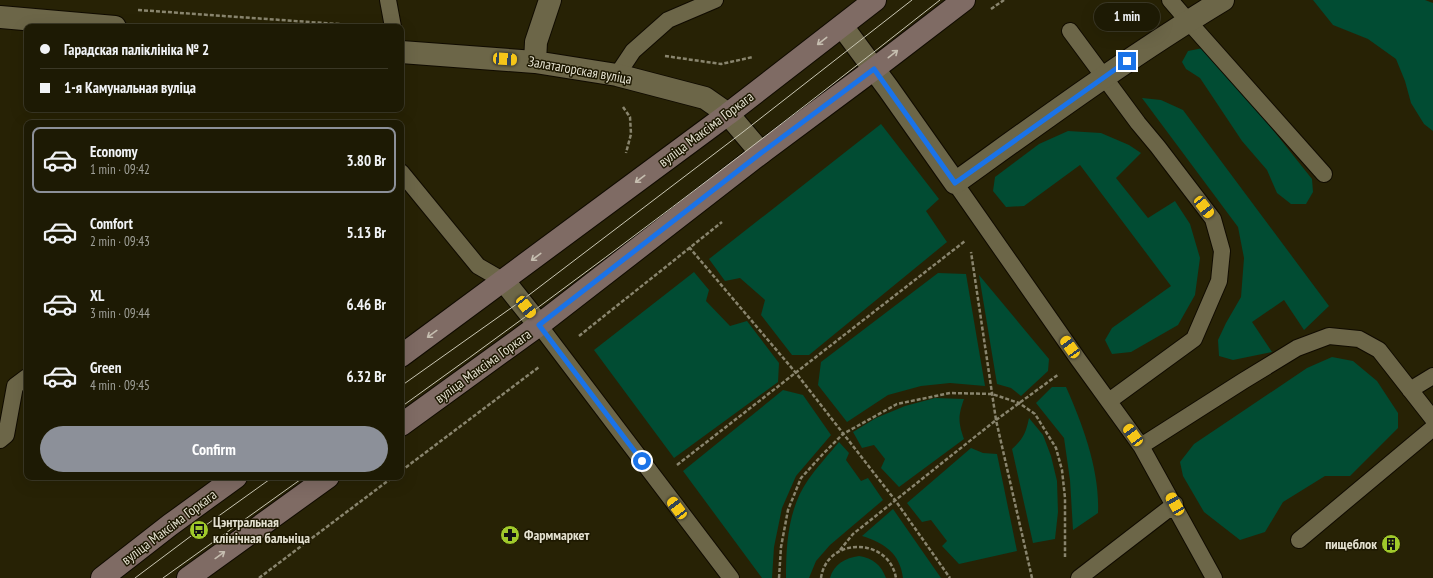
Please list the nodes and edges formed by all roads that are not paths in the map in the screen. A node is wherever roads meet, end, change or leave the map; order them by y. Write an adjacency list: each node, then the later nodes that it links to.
1 (388, 0): 11 (lane)
2 (550, 0): 15 (street)
3 (715, 0): 17 (lane)
4 (874, 0): 12 (main road, вуліца Максіма Горкага)
5 (964, 0): 16 (main road, вуліца Максіма Горкага, one-way to 5)
6 (1170, 0): 9 (lane)
7 (1223, 0): 9 (street)
8 (0, 17): 10 (street)
9 (1188, 21): 18 (street); 21 (lane)
10 (80, 24)
11 (392, 24)
12 (842, 26): 16 (street); 19 (main road, вуліца Максіма Горкага, one-way to 19)
13 (1070, 31): 18 (lane)
14 (404, 52): 15 (street, Залатагорская вуліца)
15 (535, 62): 17 (street, Залатагорская вуліца)
16 (874, 69): 20 (main road, вуліца Максіма Горкага); 23 (street)
17 (617, 75): 19 (street, Залатагорская вуліца)
18 (1103, 77): 23 (street); 30 (lane)
19 (728, 114): 20 (street, Залатагорская вуліца); 24 (main road, вуліца Максіма Горкага, one-way to 24)
20 (761, 153): 25 (main road, вуліца Максіма Горкага)
21 (1324, 174)
22 (404, 176): 24 (lane)
23 (955, 183): 30 (lane)
24 (504, 281): 25 (street); 26 (main road, вуліца Максіма Горкага, one-way to 26)
25 (539, 325): 32 (main road, вуліца Максіма Горкага); 42 (lane)
26 (404, 354)
27 (1433, 376): 29 (lane)
28 (24, 379): 34 (lane)
29 (1410, 390): 31 (lane); 35 (lane)
30 (1109, 401): 35 (lane)
31 (1433, 419)
32 (404, 423)
33 (1433, 428): 39 (lane)
34 (0, 440)
35 (1141, 446): 38 (lane)
36 (232, 480): 40 (main road, вуліца Максіма Горкага)
37 (324, 480): 41 (main road, one-way to 37)
38 (1175, 504): 43 (lane); 44 (lane)
39 (1299, 540)
40 (102, 578)
41 (188, 578)
42 (730, 578)
43 (1079, 578)
44 (1214, 578)

